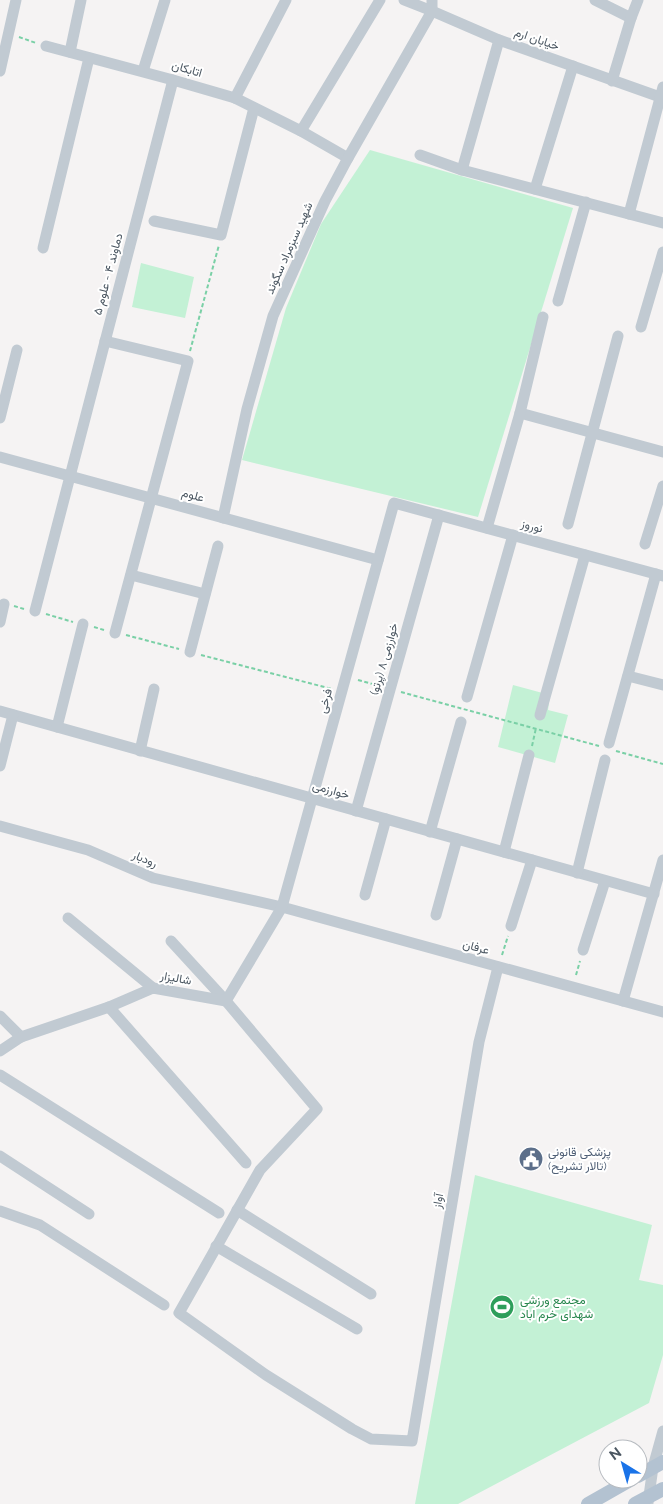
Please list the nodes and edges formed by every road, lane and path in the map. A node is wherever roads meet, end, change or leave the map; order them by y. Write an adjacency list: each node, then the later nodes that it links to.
1 (16, 0): 11 (street)
2 (81, 0): 15 (street)
3 (165, 0): 19 (street)
4 (286, 0): 23 (street)
5 (380, 0): 25 (street)
6 (404, 0): 9 (street, خیابان ارم)
7 (595, 0): 10 (street)
8 (638, 0): 10 (street)
9 (432, 5): 13 (street, خیابان ارم); 27 (street, شهید سبزمراد سگوند)
10 (631, 18): 21 (street)
11 (5, 19): 12 (street)
12 (8, 34): 14 (path); 18 (street)
13 (499, 40): 17 (street, خیابان ارم); 28 (street)
14 (46, 46): 15 (street, اتابکان)
15 (70, 52): 16 (street, اتابکان)
16 (89, 58): 19 (street, اتابکان); 35 (street)
17 (573, 66): 21 (street, خیابان ارم); 29 (street)
18 (0, 70)
19 (143, 71): 20 (street, اتابکان)
20 (173, 80): 23 (street, اتابکان); 41 (street, دماوند ۴ - علوم ۵)
21 (612, 81): 22 (street, خیابان ارم)
22 (662, 94): 31 (street)
23 (235, 98): 24 (street, اتابکان)
24 (254, 108): 25 (street, اتابکان); 34 (street)
25 (301, 131): 27 (street, اتابکان)
26 (420, 155): 28 (street)
27 (348, 158): 54 (street, شهید سبزمراد سگوند)
28 (462, 170): 29 (street)
29 (535, 189): 30 (street)
30 (586, 202): 31 (street); 37 (street)
31 (629, 214): 33 (street)
32 (154, 221): 34 (street)
33 (663, 223)
34 (221, 235): 43 (path)
35 (43, 248)
36 (663, 252): 39 (street)
37 (558, 301)
38 (543, 317): 44 (street)
39 (641, 327)
40 (618, 336): 46 (street)
41 (105, 341): 43 (street); 49 (street, دماوند ۴ - علوم ۵)
42 (17, 350): 45 (street)
43 (188, 361): 51 (street)
44 (520, 413): 46 (street); 56 (street)
45 (0, 418)
46 (593, 433): 47 (street); 55 (street)
47 (663, 452)
48 (0, 457): 49 (street, علوم)
49 (70, 476): 51 (street, علوم); 66 (street, دماوند ۴ - علوم ۵)
50 (663, 486): 58 (street)
51 (152, 498): 54 (street, علوم); 62 (street)
52 (394, 503): 53 (street, نوروز); 61 (street, فرخی)
53 (439, 515): 56 (street, نوروز); 75 (street, خوارزمی ۸ (پرتو))
54 (223, 518): 61 (street, علوم)
55 (568, 524)
56 (488, 528): 57 (street, نوروز)
57 (513, 535): 60 (street, نوروز); 77 (street)
58 (645, 544)
59 (218, 546): 64 (street)
60 (585, 555): 63 (street, نوروز); 81 (street)
61 (378, 560): 72 (street, فرخی)
62 (131, 575): 64 (street); 69 (street)
63 (659, 575): 71 (street)
64 (205, 594): 70 (street)
65 (4, 604): 66 (path); 67 (street)
66 (35, 611): 68 (path)
67 (0, 622)
68 (84, 624): 69 (path); 83 (street)
69 (115, 633): 70 (path)
70 (190, 652): 76 (path)
71 (628, 676): 73 (street); 85 (street)
72 (346, 677): 75 (path); 76 (street, فرخی)
73 (663, 685)
74 (154, 689): 86 (street)
75 (390, 689): 78 (path); 91 (street, خوارزمی ۸ (پرتو))
76 (342, 692): 90 (street, فرخی)
77 (467, 696): 78 (path)
78 (464, 709): 82 (path); 84 (path)
79 (0, 711): 80 (street, خوارزمی)
80 (13, 715): 83 (street, خوارزمی); 89 (street)
81 (540, 715): 84 (path)
82 (461, 722): 94 (street)
83 (57, 727): 86 (street, خوارزمی)
84 (536, 729): 85 (path); 87 (path)
85 (605, 749): 88 (path); 99 (street)
86 (140, 751): 90 (street, خوارزمی)
87 (529, 755): 96 (street)
88 (663, 764)
89 (0, 766)
90 (312, 799): 91 (street, خوارزمی); 103 (street, فرخی)
91 (356, 811): 92 (street, خوارزمی)
92 (386, 819): 94 (street, خوارزمی); 102 (street)
93 (0, 826): 103 (street, رودبار)
94 (430, 832): 95 (street, خوارزمی)
95 (457, 839): 96 (street, خوارزمی); 104 (street)
96 (504, 852): 97 (street, خوارزمی)
97 (532, 860): 99 (street, خوارزمی); 106 (street)
98 (663, 860): 101 (street)
99 (576, 873): 100 (street, خوارزمی)
100 (605, 881): 101 (street, خوارزمی); 108 (street)
101 (654, 894): 113 (street)
102 (365, 895)
103 (282, 907): 109 (street, عرفان); 112 (street)
104 (436, 915)
105 (68, 918): 111 (street)
106 (511, 926): 109 (path)
107 (171, 941): 112 (street)
108 (583, 950): 110 (path)
109 (498, 967): 110 (street, عرفان); 126 (street, آواز)
110 (572, 987): 113 (street, عرفان)
111 (153, 988): 112 (street, شالیزار); 114 (street, شالیزار)
112 (226, 1001): 122 (street)
113 (623, 1001): 115 (street, عرفان)
114 (109, 1007): 117 (street, شالیزار); 121 (street)
115 (663, 1012)
116 (0, 1016): 117 (street)
117 (21, 1037): 118 (street, شالیزار)
118 (0, 1051)
119 (0, 1075): 124 (street)
120 (0, 1156): 125 (street)
121 (246, 1163)
122 (237, 1210): 126 (street); 127 (street)
123 (0, 1211): 128 (street)
124 (219, 1213)
125 (89, 1214)
126 (216, 1246): 129 (street)
127 (371, 1294)
128 (164, 1305)
129 (357, 1328)
130 (663, 1431): 131 (street)
131 (658, 1465): 134 (street)
132 (614, 1489): 135 (main road)
133 (663, 1489): 134 (main road)
134 (648, 1500): 136 (main road)
135 (588, 1504)
136 (635, 1504)

